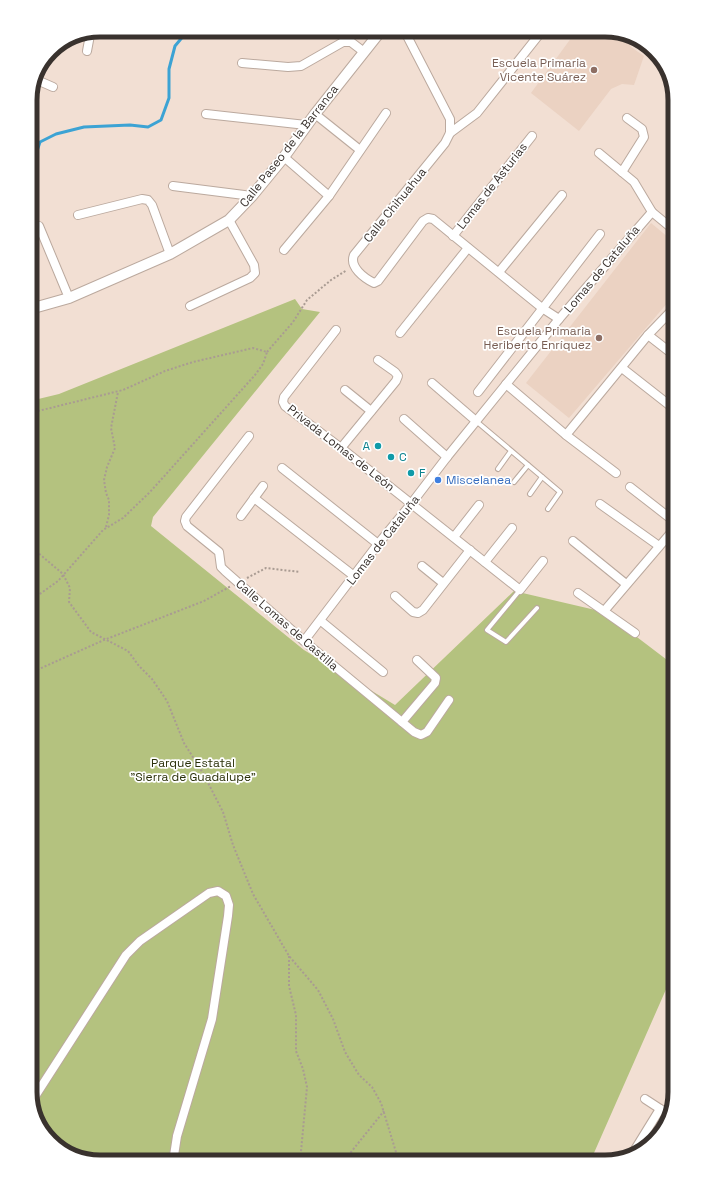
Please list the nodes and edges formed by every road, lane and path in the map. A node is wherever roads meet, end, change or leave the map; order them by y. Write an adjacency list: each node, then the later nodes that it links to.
1 (376, 37): 6 (street, Calle Paseo de la Barranca)
2 (407, 37): 15 (street)
3 (537, 37): 15 (street)
4 (89, 38): 5 (street)
5 (87, 51)
6 (364, 52): 7 (street); 12 (street, Calle Paseo de la Barranca)
7 (242, 63)
8 (40, 81): 9 (street)
9 (53, 87)
10 (386, 113): 17 (street)
11 (206, 114): 14 (street)
12 (315, 114): 14 (street, Calle Paseo de la Barranca); 17 (street)
13 (628, 118): 20 (street)
14 (306, 125): 19 (street, Calle Paseo de la Barranca)
15 (450, 133): 35 (street, Calle Chihuahua)
16 (532, 136): 31 (street, Lomas de Asturias)
17 (360, 150): 24 (street)
18 (599, 153): 20 (street)
19 (284, 158): 23 (street, Calle Paseo de la Barranca); 24 (street)
20 (622, 172): 25 (street)
21 (173, 186): 23 (street)
22 (562, 195): 36 (street)
23 (252, 196): 27 (street, Calle Paseo de la Barranca)
24 (329, 196): 33 (street)
25 (652, 212): 28 (street); 42 (street, Lomas de Cataluña)
26 (78, 215): 34 (street)
27 (229, 220): 34 (street, Calle Paseo de la Barranca); 38 (street)
28 (668, 225)
29 (39, 226): 37 (street)
30 (600, 234): 40 (street)
31 (453, 236): 32 (street, Lomas de Asturias); 35 (street, Lomas de Asturias)
32 (468, 248): 36 (street, Lomas de Asturias); 44 (street, Lomas de Asturias)
33 (284, 250)
34 (170, 254): 37 (street, Calle Paseo de la Barranca)
35 (353, 266): 47 (path)
36 (499, 272): 40 (street, Lomas de Asturias)
37 (69, 298): 39 (street, Calle Paseo de la Barranca)
38 (190, 306)
39 (37, 307)
40 (542, 308): 42 (street, Lomas de Asturias); 54 (street)
41 (668, 314): 45 (street)
42 (559, 319): 51 (street, Lomas de Cataluña)
43 (336, 330): 62 (street, Privada Lomas de León)
44 (400, 333)
45 (648, 336): 46 (street); 49 (street)
46 (668, 351)
47 (267, 352): 53 (path); 81 (path)
48 (378, 360): 57 (street)
49 (622, 368): 55 (street); 60 (street)
50 (432, 383): 59 (street)
51 (506, 384): 59 (street, Lomas de Cataluña); 60 (street)
52 (345, 390): 57 (street)
53 (118, 392): 56 (path); 81 (path)
54 (478, 392)
55 (668, 404)
56 (37, 411)
57 (371, 411): 62 (street)
58 (404, 419): 64 (street)
59 (476, 421): 63 (lane); 64 (street, Lomas de Cataluña)
60 (566, 435): 68 (street)
61 (249, 436): 96 (street, Calle Lomas de Castilla)
62 (341, 448): 75 (street, Privada Lomas de León)
63 (511, 451): 65 (lane); 67 (lane)
64 (447, 457): 75 (street, Lomas de Cataluña)
65 (528, 465): 69 (lane); 70 (lane)
66 (282, 468): 86 (street)
67 (498, 469)
68 (616, 473)
69 (542, 477): 73 (lane); 78 (lane)
70 (514, 482)
71 (262, 486): 74 (street)
72 (630, 487): 80 (street)
73 (530, 494)
74 (254, 498): 79 (street); 95 (street)
75 (412, 504): 84 (street, Privada Lomas de León); 86 (street, Lomas de Cataluña)
76 (600, 504): 87 (street)
77 (480, 505): 84 (street)
78 (548, 509)
79 (241, 516)
80 (668, 517)
81 (106, 527): 94 (path)
82 (512, 528): 91 (street)
83 (668, 536): 87 (street)
84 (454, 537): 88 (street, Privada Lomas de León)
85 (573, 541): 98 (street)
86 (378, 544): 95 (street, Lomas de Cataluña)
87 (659, 546): 98 (street)
88 (470, 550): 91 (street, Privada Lomas de León); 97 (street)
89 (37, 552): 94 (path)
90 (543, 561): 99 (street)
91 (485, 562): 99 (street, Privada Lomas de León)
92 (422, 566): 97 (street)
93 (300, 572): 96 (path)
94 (63, 574): 101 (path); 107 (path)
95 (354, 576): 105 (street, Lomas de Cataluña)
96 (238, 582): 107 (path); 108 (street, Calle Lomas de Castilla)
97 (443, 583): 102 (street)
98 (626, 584): 104 (street)
99 (520, 590): 103 (lane)
100 (578, 593): 104 (street)
101 (37, 596)
102 (395, 596)
103 (537, 608)
104 (605, 610): 106 (street)
105 (320, 621): 108 (street, Lomas de Cataluña); 111 (street)
106 (635, 633)
107 (104, 640): 110 (path); 114 (path)
108 (304, 642): 113 (street, Calle Lomas de Castilla)
109 (417, 660): 113 (street)
110 (37, 670)
111 (383, 672)
112 (449, 700): 113 (street, Calle Lomas de Castilla)
113 (402, 722)
114 (289, 956): 118 (path); 122 (path)
115 (37, 1093): 121 (street)
116 (645, 1099): 117 (street)
117 (660, 1109): 119 (street); 120 (street)
118 (384, 1111): 123 (path); 124 (path)
119 (665, 1112)
120 (638, 1145)
121 (174, 1155)
122 (301, 1155)
123 (349, 1155)
124 (397, 1155)

